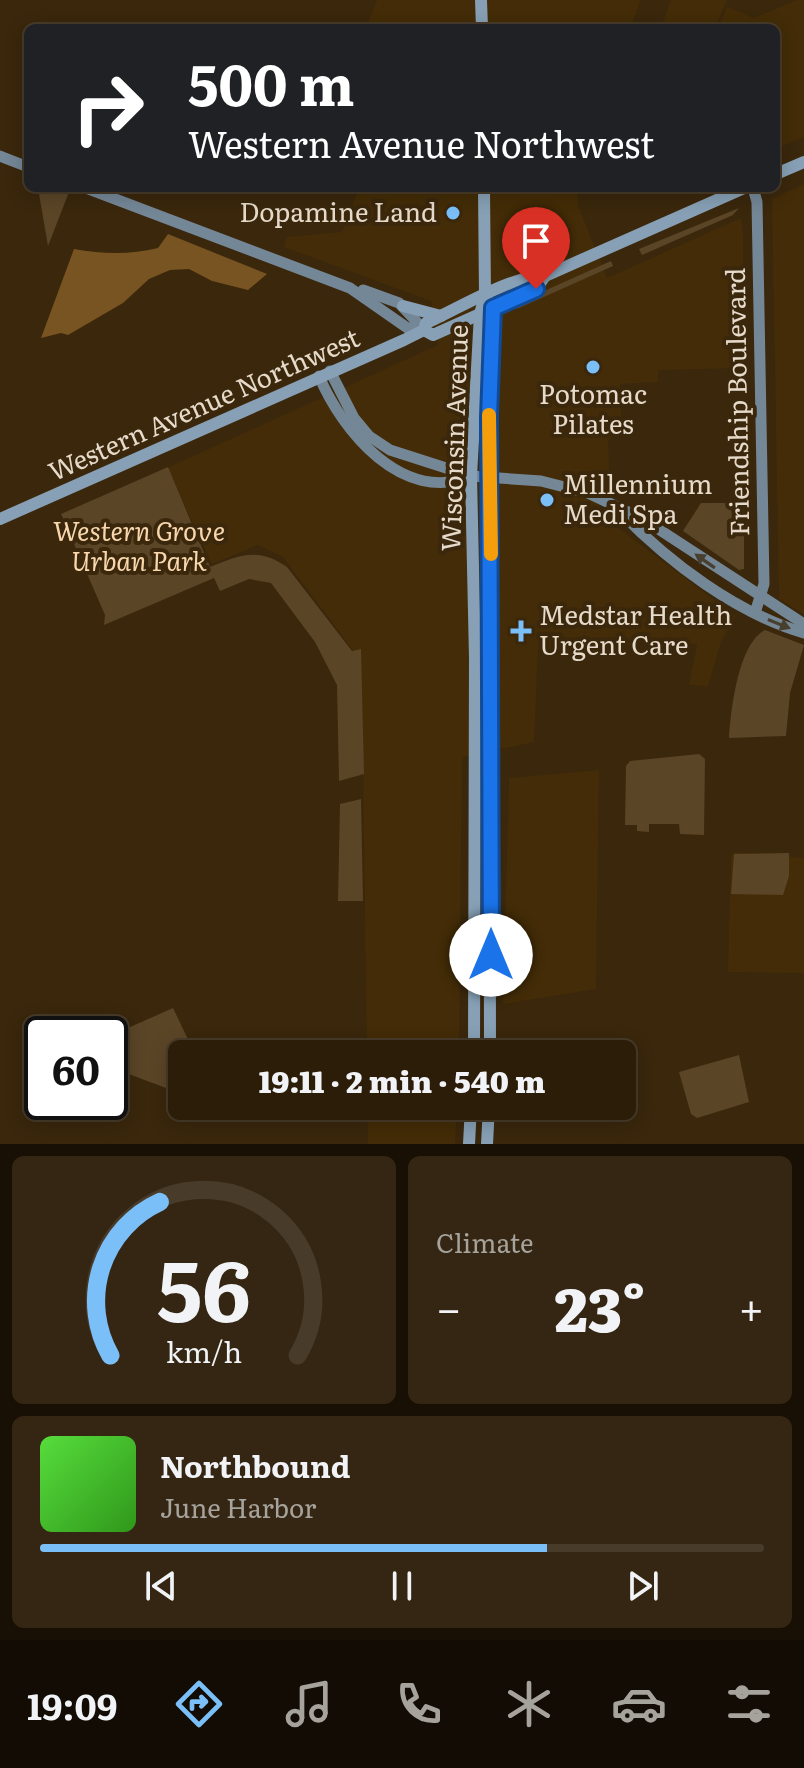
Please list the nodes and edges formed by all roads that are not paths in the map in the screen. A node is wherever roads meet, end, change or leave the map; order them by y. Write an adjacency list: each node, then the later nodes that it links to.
1 (481, 0): 2 (main road)
2 (482, 24)
3 (0, 156): 5 (street)
4 (804, 162): 6 (main road)
5 (24, 165)
6 (780, 172)
7 (97, 192): 12 (street)
8 (484, 192): 13 (main road)
9 (735, 192): 11 (main road, Western Avenue Northwest)
10 (754, 192): 26 (street, Friendship Boulevard)
11 (545, 276): 13 (main road, Western Avenue Northwest); 15 (main road, Western Avenue Northwest)
12 (350, 288): 14 (street); 18 (street)
13 (485, 296): 15 (main road, Wisconsin Avenue); 16 (main road, Wisconsin Avenue); 17 (main road, Western Avenue Northwest)
14 (403, 306): 17 (main road); 18 (street)
15 (493, 308): 16 (main road, Western Avenue Northwest); 22 (main road, Wisconsin Avenue)
16 (480, 314): 18 (main road, Western Avenue Northwest); 21 (main road, Wisconsin Avenue)
17 (441, 316): 18 (main road, Western Avenue Northwest)
18 (417, 331): 19 (main road, Western Avenue Northwest)
19 (325, 373): 20 (street); 23 (street); 25 (main road, Western Avenue Northwest)
20 (442, 467): 21 (street); 23 (street)
21 (471, 476): 22 (street); 23 (street); 30 (main road, Wisconsin Avenue)
22 (490, 477): 24 (street); 31 (main road, Wisconsin Avenue)
23 (424, 479)
24 (615, 507): 26 (street, one-way to 24); 27 (street)
25 (0, 519)
26 (762, 598): 27 (street, Friendship Boulevard); 28 (street)
27 (755, 613): 29 (street, one-way to 29)
28 (804, 624)
29 (804, 633)
30 (474, 1040)
31 (490, 1040)
32 (470, 1120): 34 (main road)
33 (488, 1120): 35 (main road)
34 (469, 1144)
35 (487, 1144)

